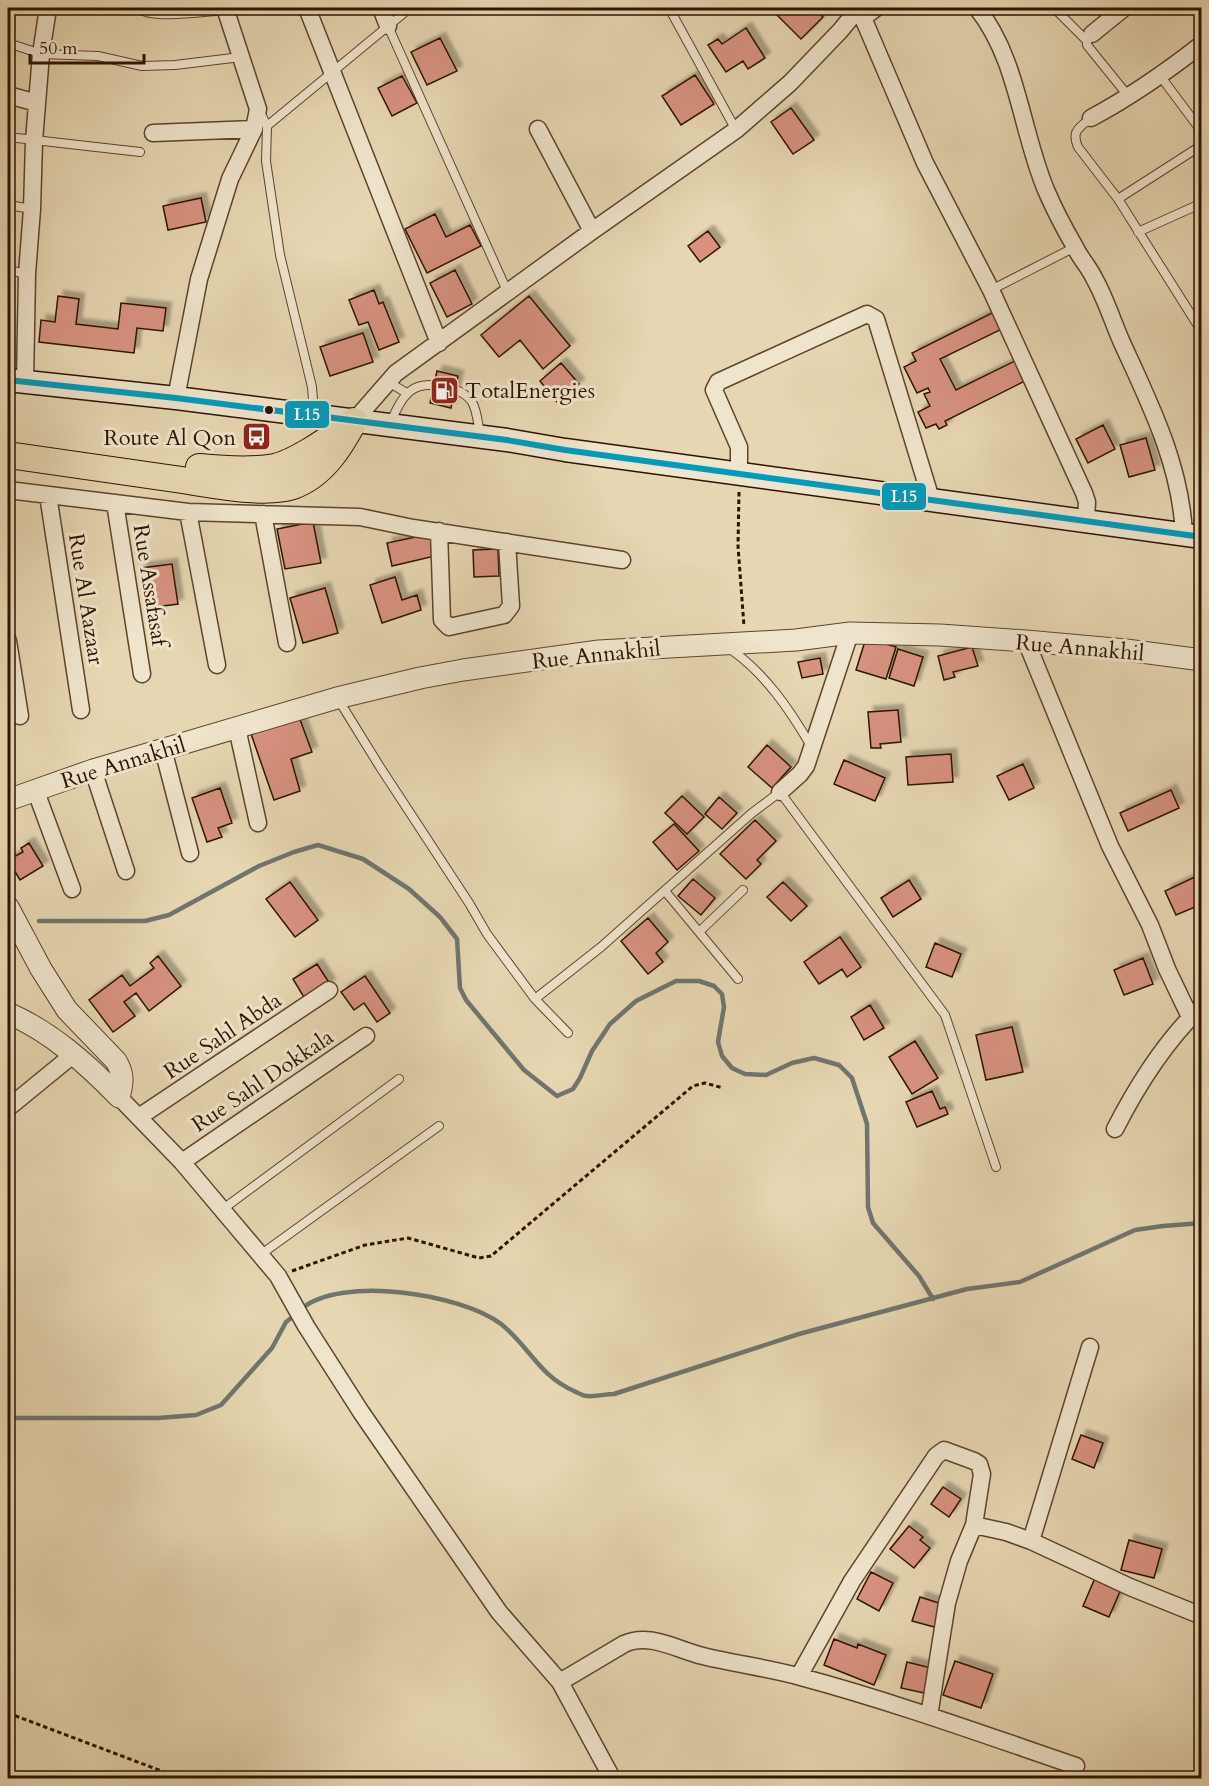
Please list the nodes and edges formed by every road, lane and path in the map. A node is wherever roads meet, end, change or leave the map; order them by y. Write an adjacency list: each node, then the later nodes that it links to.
1 (48, 8): 16 (street)
2 (138, 8): 10 (lane)
3 (307, 8): 18 (street)
4 (381, 8): 12 (street)
5 (410, 8): 12 (lane)
6 (669, 8): 26 (lane)
7 (977, 8): 39 (street)
8 (1054, 8): 13 (lane)
9 (1125, 8): 13 (street)
10 (226, 9): 17 (street)
11 (860, 11): 26 (street); 42 (street)
12 (388, 26): 18 (lane); 43 (lane)
13 (1089, 37): 21 (lane)
14 (8, 43): 16 (lane)
15 (1202, 44): 19 (street)
16 (41, 54): 17 (lane); 22 (street)
17 (241, 57): 24 (street)
18 (331, 72): 24 (lane); 45 (street)
19 (1161, 77): 21 (street); 27 (lane)
20 (8, 95): 22 (street)
21 (1130, 98): 23 (street)
22 (37, 103): 30 (street)
23 (1091, 118): 33 (lane)
24 (260, 127): 28 (street); 49 (street); 50 (lane)
25 (538, 129): 37 (street)
26 (736, 130): 37 (street)
27 (1202, 132)
28 (153, 133)
29 (8, 137): 30 (lane)
30 (34, 141): 32 (lane); 36 (street)
31 (1202, 145): 33 (lane)
32 (140, 152)
33 (1118, 199): 38 (lane)
34 (1200, 204): 38 (lane)
35 (8, 205): 36 (lane)
36 (32, 209): 41 (street)
37 (592, 231): 43 (street)
38 (1138, 232): 44 (lane)
39 (1075, 247): 42 (lane); 65 (street)
40 (8, 270): 41 (lane)
41 (27, 274): 46 (street)
42 (991, 290): 63 (street)
43 (508, 293): 45 (street)
44 (1202, 332)
45 (439, 343): 47 (street)
46 (16, 381): 49 (main road)
47 (388, 382): 48 (lane); 51 (street)
48 (407, 393): 52 (lane); 53 (lane)
49 (176, 398): 50 (main road)
50 (314, 416): 51 (main road)
51 (354, 421): 52 (main road); 54 (main road); 55 (main road)
52 (389, 426): 53 (main road)
53 (481, 437): 56 (main road)
54 (8, 441)
55 (8, 455)
56 (739, 474): 59 (main road); 59 (street); 68 (path)
57 (8, 490): 58 (street)
58 (48, 495): 60 (street); 78 (street, Rue Al Aazaar)
59 (931, 499): 63 (main road)
60 (115, 503): 61 (street); 76 (street, Rue Assafasaf)
61 (188, 512): 62 (street); 75 (street)
62 (263, 513): 64 (street); 73 (street)
63 (1086, 521): 65 (main road)
64 (439, 531): 66 (street); 66 (street)
65 (1193, 536)
66 (507, 542): 67 (street)
67 (622, 560)
68 (744, 630)
69 (850, 633): 71 (street, Rue Annakhil); 72 (street, Rue Annakhil); 82 (street)
70 (8, 641): 79 (street)
71 (1026, 641): 74 (street, Rue Annakhil); 98 (street)
72 (722, 643): 77 (street, Rue Annakhil); 82 (lane)
73 (287, 644)
74 (1202, 660)
75 (217, 665)
76 (142, 674)
77 (337, 698): 80 (street, Rue Annakhil); 97 (lane)
78 (81, 710)
79 (20, 716)
80 (237, 728): 81 (street, Rue Annakhil); 87 (street)
81 (163, 749): 83 (street, Rue Annakhil); 88 (street)
82 (813, 749): 85 (street)
83 (93, 770): 84 (street, Rue Annakhil); 89 (street)
84 (35, 789): 86 (street, Rue Annakhil); 90 (street)
85 (780, 792): 92 (lane); 111 (lane)
86 (8, 800)
87 (258, 823)
88 (190, 853)
89 (126, 871)
90 (72, 889)
91 (743, 890): 94 (lane)
92 (665, 891): 94 (lane); 97 (lane)
93 (8, 907): 105 (street)
94 (700, 931): 95 (lane)
95 (738, 979)
96 (329, 990): 107 (street, Rue Sahl Abda)
97 (535, 999): 100 (lane)
98 (1196, 1012): 109 (street)
99 (8, 1014): 102 (street)
100 (568, 1033)
101 (366, 1036): 110 (street, Rue Sahl Dokkala)
102 (74, 1054): 105 (street); 106 (street)
103 (399, 1079): 112 (lane)
104 (723, 1088): 114 (path)
105 (119, 1097): 107 (street)
106 (8, 1108)
107 (139, 1117): 110 (street)
108 (439, 1126): 113 (lane)
109 (1115, 1129)
110 (182, 1162): 112 (street)
111 (996, 1167)
112 (223, 1209): 113 (street)
113 (260, 1255): 114 (street)
114 (278, 1276): 120 (street)
115 (1090, 1347): 117 (street)
116 (974, 1525): 117 (street); 119 (street); 122 (street)
117 (1031, 1541): 118 (street)
118 (1202, 1616)
119 (799, 1676): 120 (street); 122 (street)
120 (560, 1682): 125 (street)
121 (8, 1713): 124 (path)
122 (929, 1716): 123 (street)
123 (1076, 1766)
124 (180, 1779)
125 (612, 1779)

